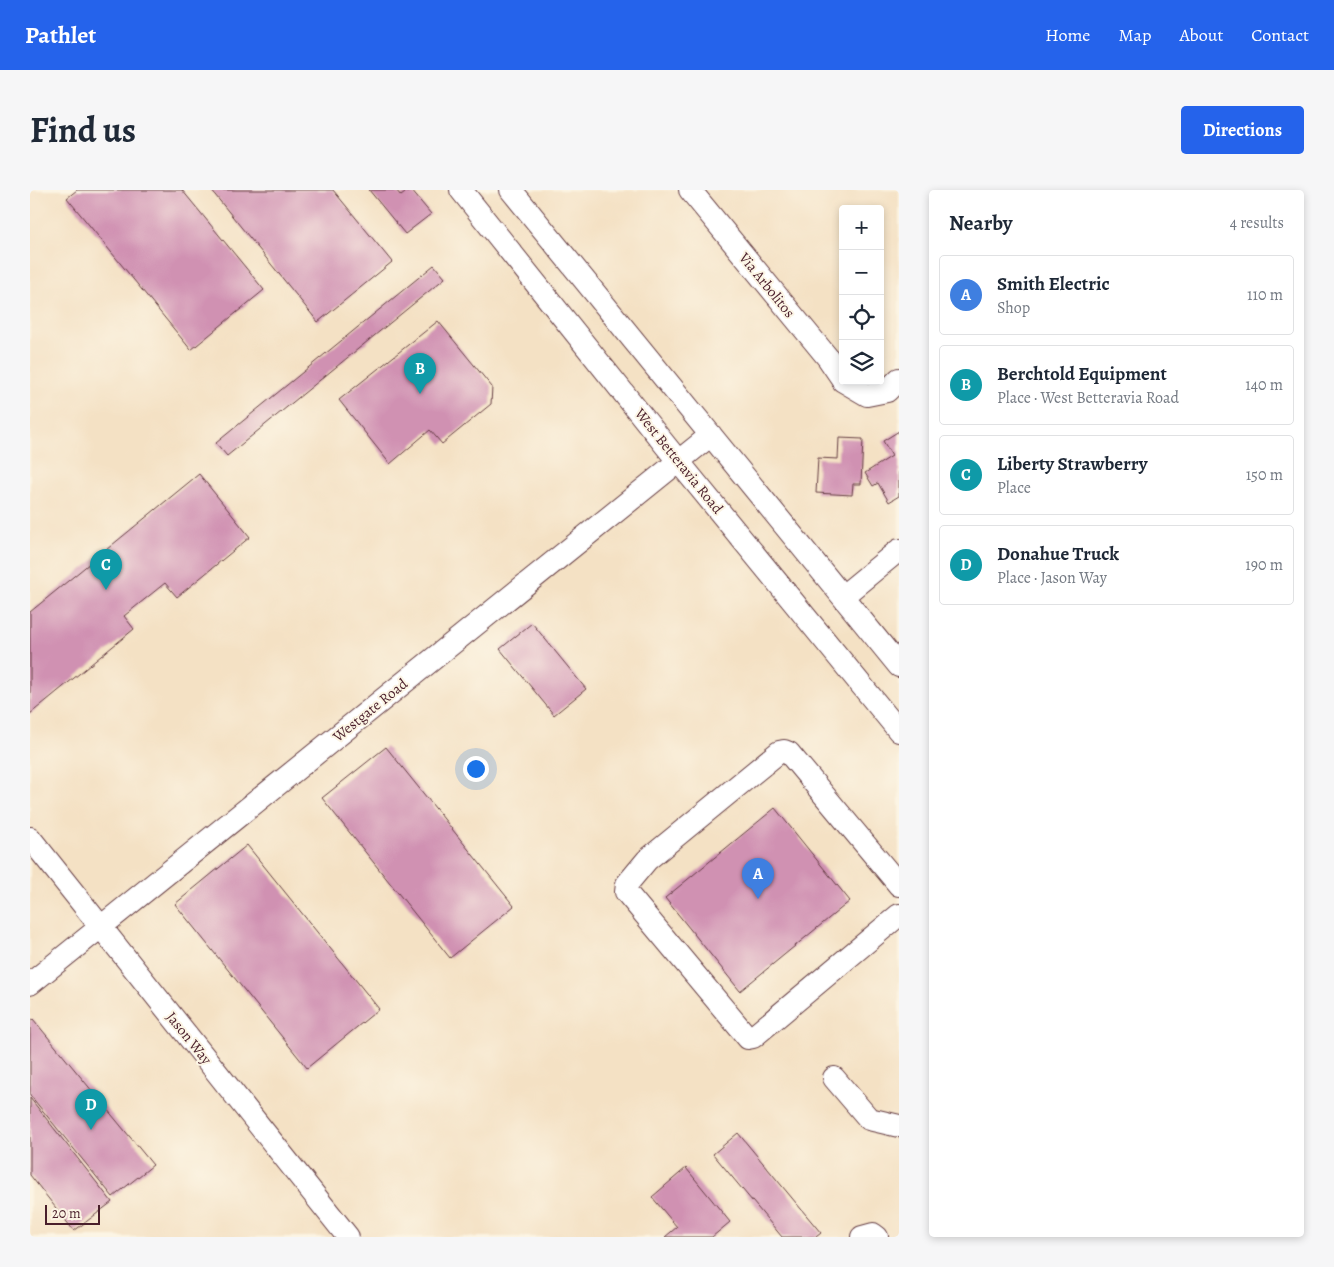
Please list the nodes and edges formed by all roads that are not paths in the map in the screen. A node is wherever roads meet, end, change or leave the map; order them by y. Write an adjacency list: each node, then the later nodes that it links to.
1 (461, 190): 8 (street, West Betteravia Road)
2 (511, 190): 7 (street)
3 (690, 190): 4 (street, Via Arbolitos)
4 (839, 375)
5 (899, 379): 6 (street, Via Arbolitos)
6 (850, 385)
7 (711, 435): 8 (street, Westgate Road); 10 (street)
8 (678, 461): 12 (street, West Betteravia Road); 16 (street, Westgate Road)
9 (899, 550): 10 (street)
10 (843, 596): 11 (street)
11 (899, 666)
12 (899, 730)
13 (30, 838): 16 (street, Jason Way)
14 (899, 885): 15 (street)
15 (899, 915)
16 (101, 927): 17 (street, Westgate Road); 20 (street, Jason Way)
17 (30, 984)
18 (834, 1078): 19 (street)
19 (899, 1126)
20 (348, 1237)
21 (862, 1237): 22 (street)
22 (877, 1237)

